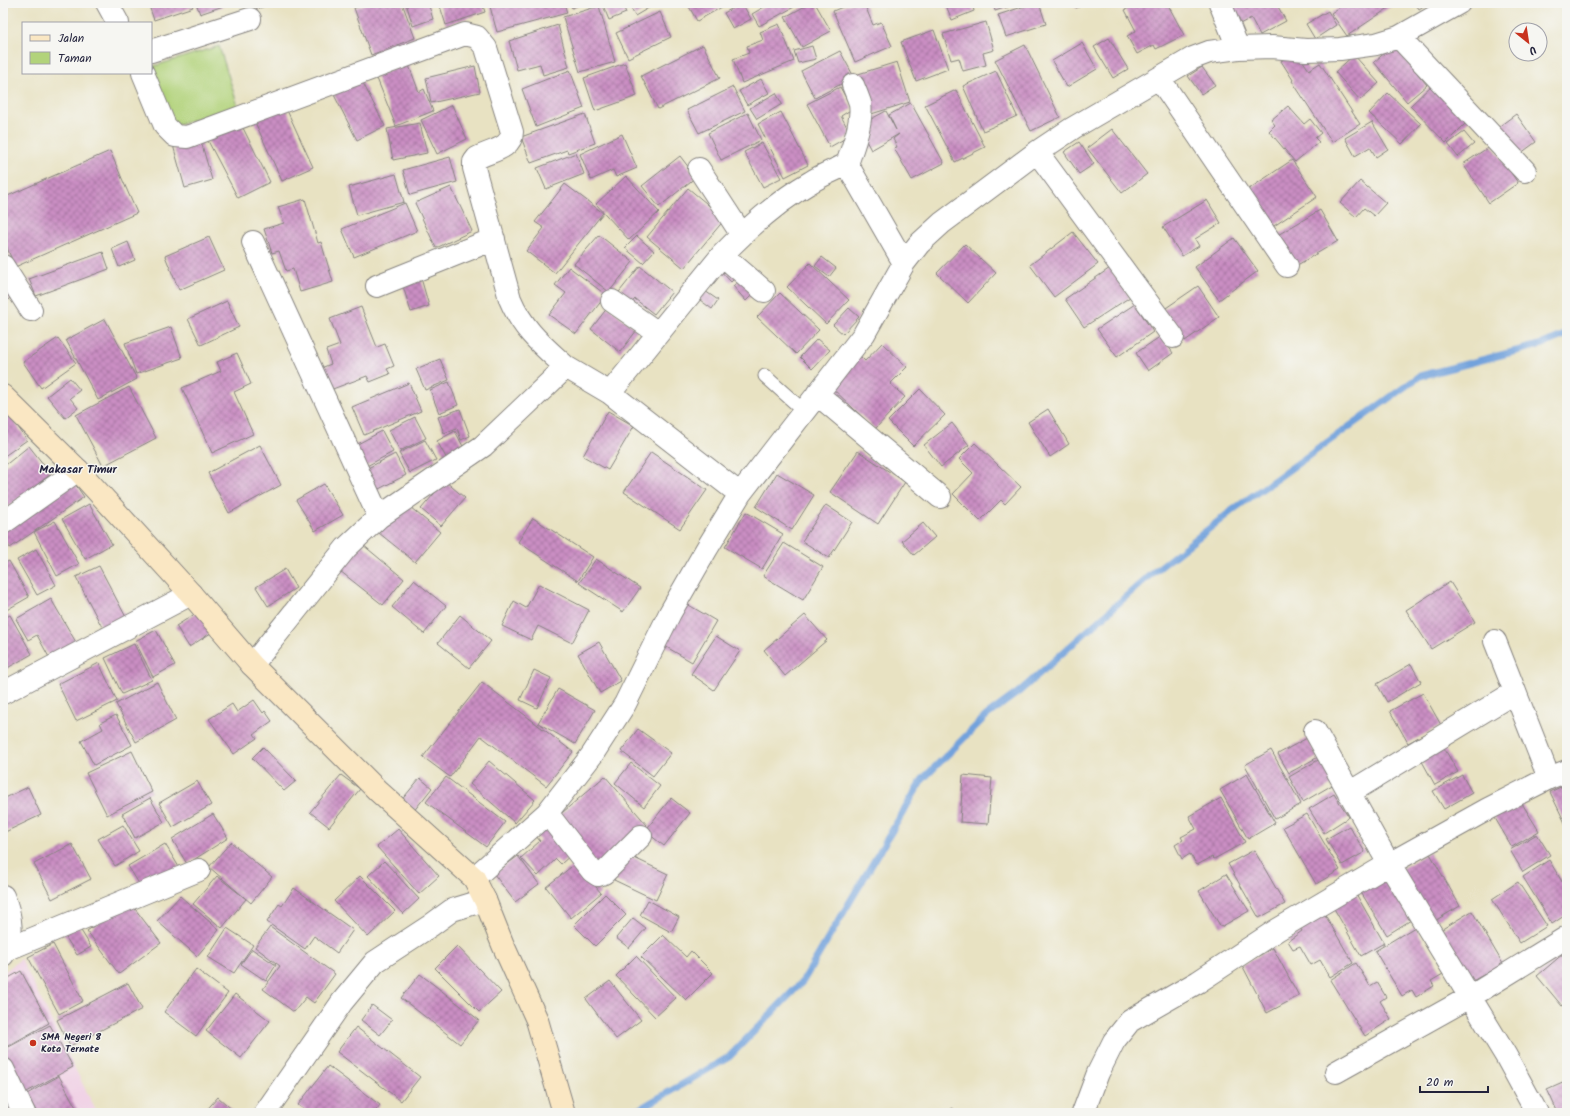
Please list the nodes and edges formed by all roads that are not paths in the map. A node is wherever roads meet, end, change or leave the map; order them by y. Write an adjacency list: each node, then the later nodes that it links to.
1 (107, 3): 5 (street)
2 (1220, 3): 7 (street)
3 (1459, 3): 6 (street)
4 (250, 19): 8 (street)
5 (117, 22)
6 (1399, 37): 7 (street); 15 (street)
7 (1238, 48): 10 (street)
8 (152, 51)
9 (143, 74): 17 (street)
10 (1159, 78): 12 (street); 22 (street)
11 (853, 85): 13 (street)
12 (1037, 152): 20 (street); 28 (street)
13 (847, 164): 16 (street); 20 (street)
14 (699, 169): 16 (street)
15 (1525, 171)
16 (742, 235): 19 (street)
17 (494, 239): 23 (street); 29 (street)
18 (253, 242): 38 (street)
19 (722, 255): 24 (street); 27 (street)
20 (904, 263): 32 (street)
21 (3, 266): 26 (street)
22 (1287, 266)
23 (377, 286)
24 (764, 291)
25 (612, 301): 27 (street)
26 (31, 310)
27 (658, 333): 31 (street)
28 (1173, 337)
29 (566, 367): 31 (street); 38 (street)
30 (765, 376): 34 (lane)
31 (610, 393): 36 (street)
32 (817, 394): 34 (street); 37 (street)
33 (3, 396): 35 (street)
34 (804, 411): 36 (street)
35 (78, 470): 39 (street); 40 (street)
36 (740, 494): 48 (street)
37 (940, 497)
38 (379, 517): 42 (street)
39 (3, 523)
40 (191, 594): 42 (street); 44 (street)
41 (1495, 641): 43 (street)
42 (252, 665): 52 (street)
43 (1515, 692): 46 (street); 47 (street)
44 (3, 693)
45 (1315, 732): 47 (street)
46 (1558, 774): 50 (street)
47 (1349, 793): 50 (street)
48 (547, 813): 49 (street); 52 (street)
49 (641, 836)
50 (1389, 864): 57 (street); 63 (street)
51 (198, 870): 56 (street)
52 (474, 878): 54 (street)
53 (3, 896): 56 (street)
54 (485, 900): 61 (street); 62 (street)
55 (1567, 937): 57 (street)
56 (5, 952)
57 (1470, 997): 59 (street); 64 (street)
58 (3, 1069): 60 (street)
59 (1336, 1072)
60 (24, 1113)
61 (264, 1113)
62 (564, 1113)
63 (1083, 1113)
64 (1537, 1113)

